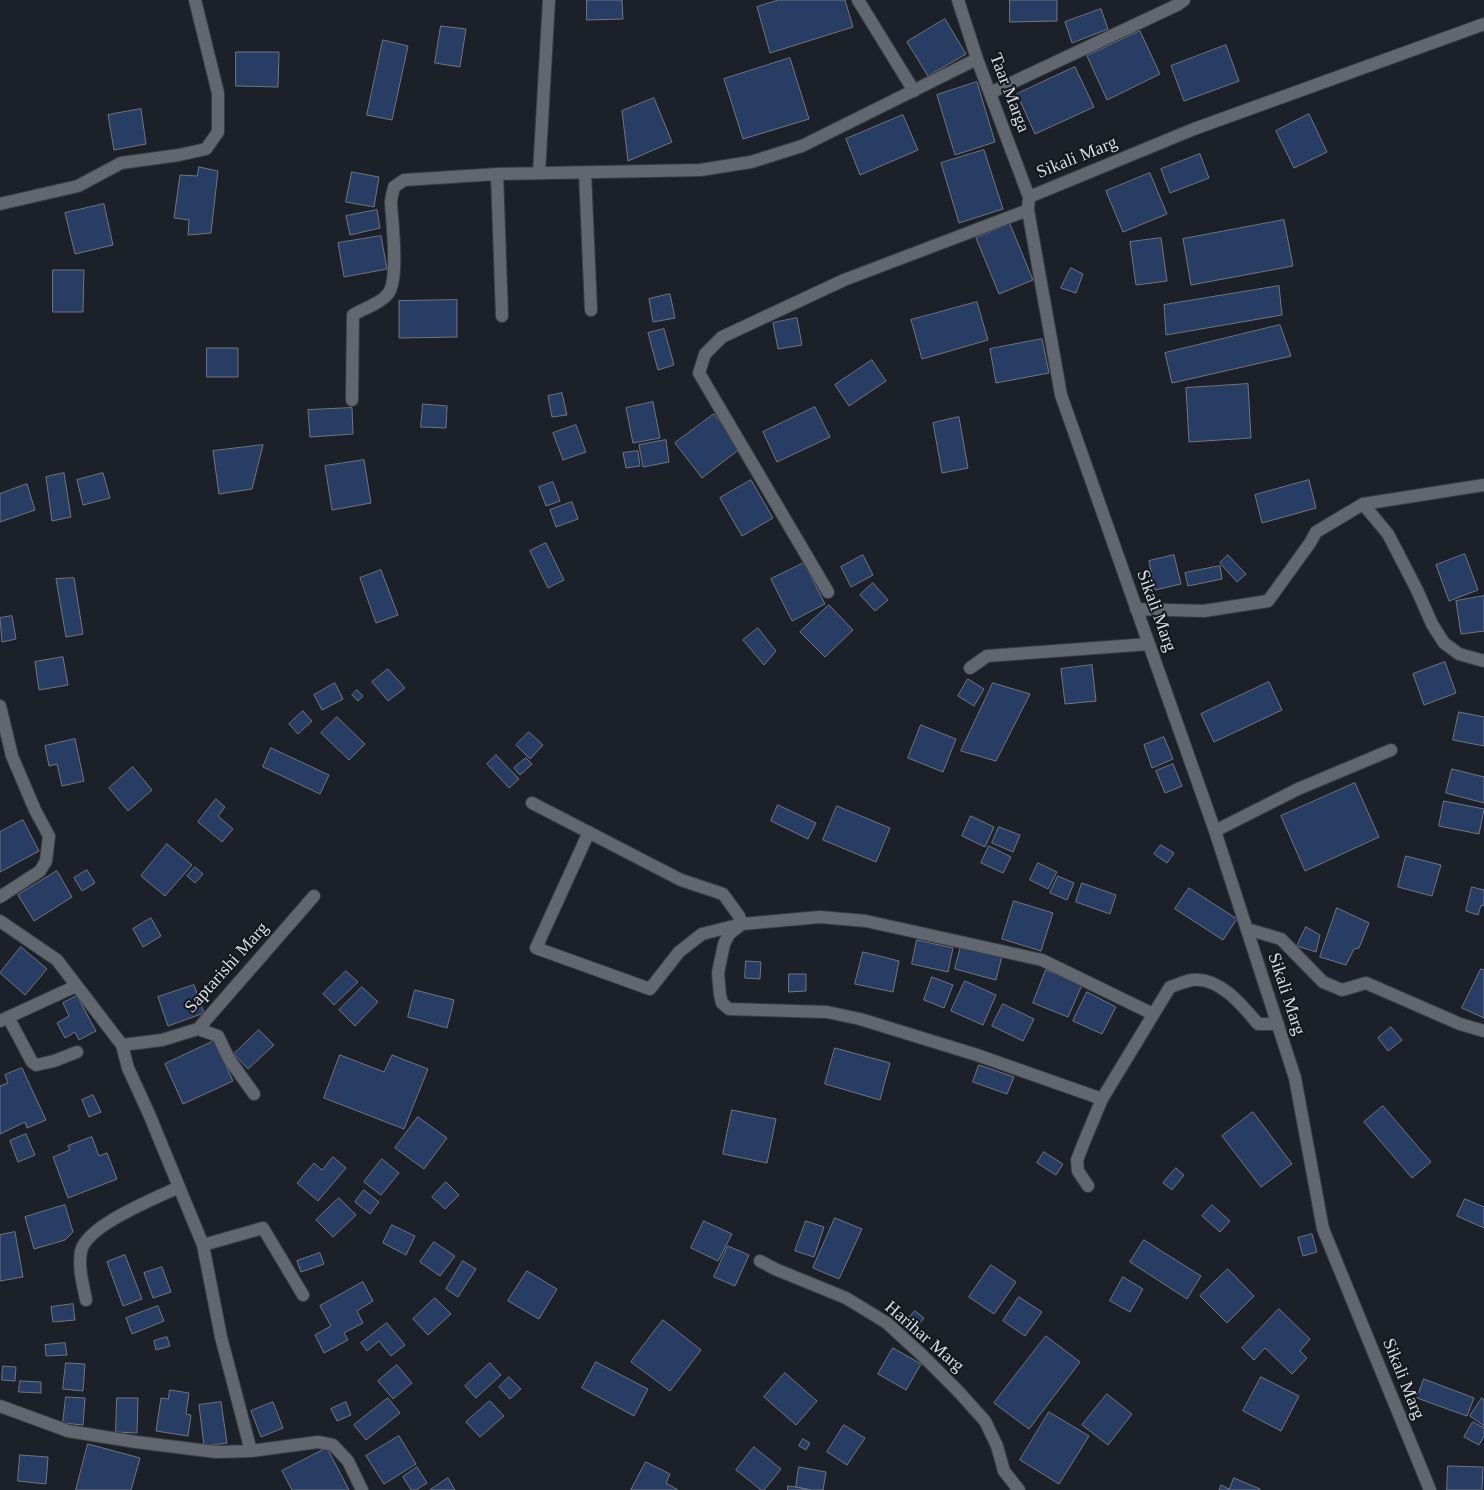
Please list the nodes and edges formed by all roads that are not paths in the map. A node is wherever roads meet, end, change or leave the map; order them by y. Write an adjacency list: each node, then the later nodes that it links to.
1 (195, 0): 14 (street)
2 (548, 0): 10 (street)
3 (858, 0): 8 (street)
4 (958, 0): 7 (street, Taar Marga)
5 (1184, 0): 9 (street)
6 (1484, 24): 13 (street, Sikali Marg)
7 (977, 58): 8 (street); 9 (street, Taar Marga)
8 (914, 90): 11 (street)
9 (990, 93): 13 (street, Taar Marga)
10 (538, 173): 11 (street); 12 (street)
11 (585, 173): 15 (street)
12 (497, 174): 16 (street); 17 (street)
13 (1028, 203): 20 (street); 21 (street, Sikali Marg)
14 (0, 204)
15 (591, 310)
16 (502, 316)
17 (352, 400)
18 (1484, 485): 19 (street)
19 (1363, 504): 21 (street); 23 (street)
20 (828, 592)
21 (1136, 609): 22 (street, Sikali Marg)
22 (1149, 644): 24 (street); 28 (street, Sikali Marg)
23 (1484, 661)
24 (970, 668)
25 (0, 706): 31 (street)
26 (1391, 750): 28 (street)
27 (532, 804): 29 (street)
28 (1215, 831): 34 (street, Sikali Marg)
29 (589, 832): 33 (street); 33 (street)
30 (314, 896): 39 (street, Saptarishi Marg)
31 (0, 897)
32 (0, 921): 35 (street)
33 (742, 924): 36 (street); 44 (street)
34 (1247, 929): 38 (street, Sikali Marg); 40 (street)
35 (76, 986): 37 (street); 41 (street)
36 (1153, 1014): 38 (street); 44 (street)
37 (4, 1019): 42 (street)
38 (1278, 1024): 55 (street, Sikali Marg)
39 (198, 1029): 41 (street, Saptarishi Marg); 43 (street)
40 (1484, 1031)
41 (122, 1045): 46 (street)
42 (77, 1052)
43 (254, 1094)
44 (1102, 1099): 45 (street)
45 (1088, 1186)
46 (179, 1187): 47 (street); 50 (street)
47 (203, 1245): 49 (street); 52 (street)
48 (760, 1261): 54 (street, Harihar Marg)
49 (303, 1295)
50 (86, 1300)
51 (0, 1406): 52 (street)
52 (251, 1451): 53 (street)
53 (362, 1490)
54 (1019, 1490)
55 (1430, 1490)

